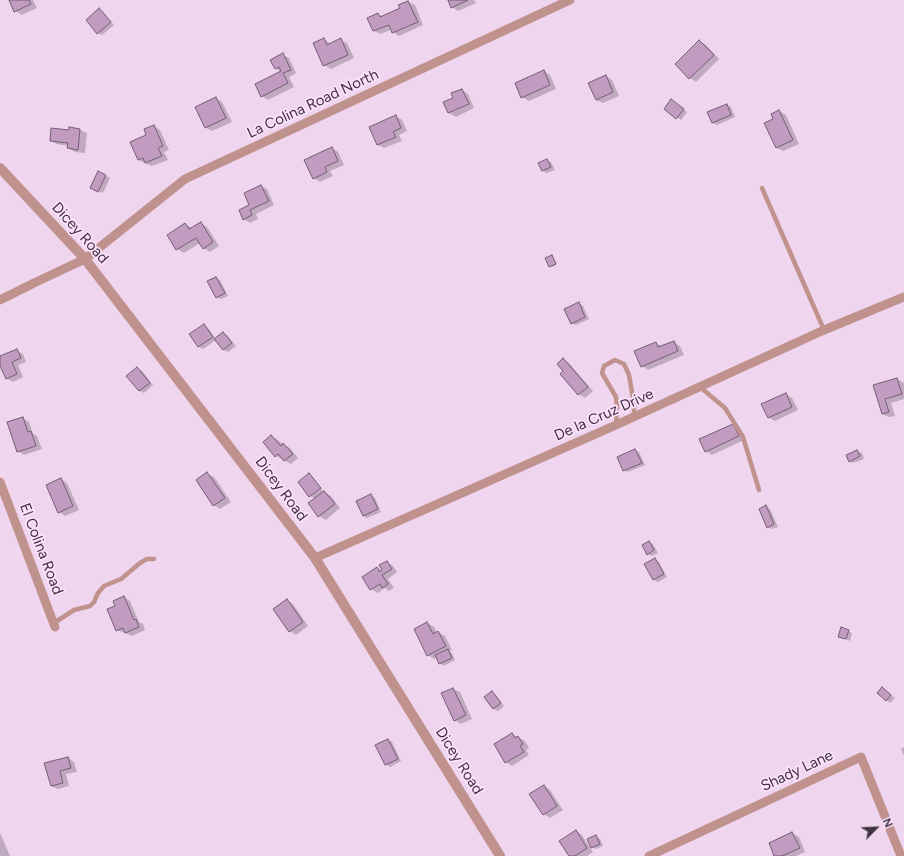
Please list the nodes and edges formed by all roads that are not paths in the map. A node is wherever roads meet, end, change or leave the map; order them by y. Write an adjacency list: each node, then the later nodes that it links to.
1 (570, 0): 4 (street, La Colina Road North)
2 (0, 168): 4 (street, Dicey Road)
3 (762, 188): 7 (lane)
4 (85, 259): 6 (street); 13 (street, Dicey Road)
5 (904, 297): 7 (street, De la Cruz Drive)
6 (0, 300)
7 (824, 330): 8 (street, De la Cruz Drive)
8 (700, 387): 9 (street, De la Cruz Drive); 12 (lane)
9 (634, 416): 10 (street, De la Cruz Drive); 10 (lane)
10 (616, 425): 13 (street, De la Cruz Drive)
11 (0, 482): 15 (street, El Colina Road)
12 (759, 490)
13 (315, 558): 16 (street, Dicey Road)
14 (154, 559): 15 (lane)
15 (55, 625)
16 (500, 856)
17 (649, 856): 18 (street, Shady Lane)
18 (901, 856)

